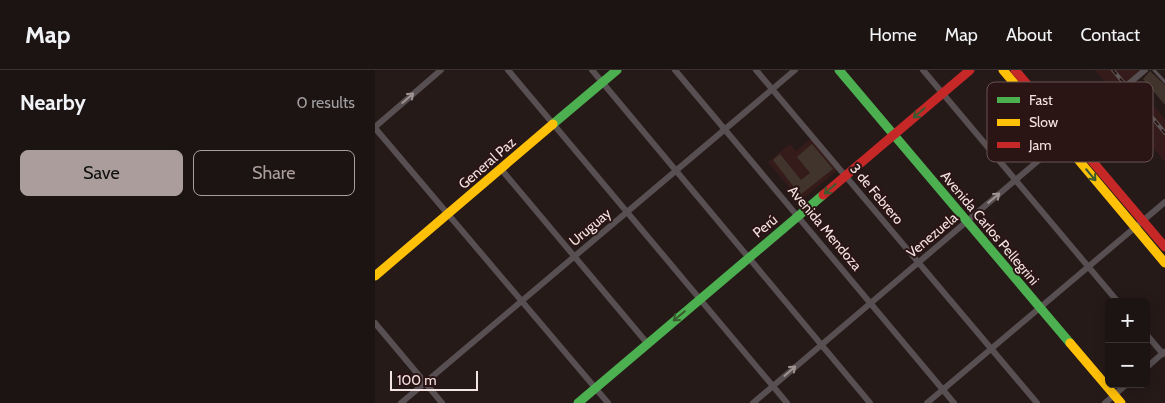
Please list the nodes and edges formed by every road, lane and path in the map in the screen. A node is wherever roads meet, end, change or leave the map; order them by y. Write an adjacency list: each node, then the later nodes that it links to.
1 (441, 70): 23 (street, one-way to 1)
2 (508, 70): 22 (street)
3 (592, 70): 15 (street)
4 (617, 70): 15 (street, General Paz)
5 (675, 70): 24 (street, Avenida Mendoza)
6 (756, 70): 20 (street, 3 de Febrero)
7 (795, 70): 20 (street, Uruguay)
8 (839, 70): 25 (street, Avenida Carlos Pellegrini)
9 (923, 70): 21 (street)
10 (969, 70): 21 (street, Perú)
11 (1003, 70): 16 (street)
12 (1015, 70): 17 (street)
13 (1145, 70): 18 (street, Venezuela)
14 (1154, 70): 19 (lane)
15 (602, 82): 22 (street, General Paz); 32 (street)
16 (1013, 82)
17 (1025, 82)
18 (1131, 82)
19 (1165, 82)
20 (772, 89): 24 (street, Uruguay); 33 (street, 3 de Febrero)
21 (942, 93): 25 (street, Perú, one-way to 25); 26 (street)
22 (553, 124): 31 (street, General Paz); 36 (street)
23 (375, 128): 37 (street)
24 (725, 128): 32 (street, Uruguay); 38 (street, Avenida Mendoza)
25 (893, 135): 33 (street, Perú); 39 (street, Avenida Carlos Pellegrini)
26 (987, 146)
27 (1001, 162): 34 (street)
28 (1037, 162): 34 (street, Venezuela)
29 (1080, 162): 41 (street, one-way to 41)
30 (1093, 162): 40 (street)
31 (501, 169): 37 (street, General Paz); 43 (street)
32 (675, 170): 36 (street, Uruguay); 44 (street)
33 (845, 175): 38 (street, Perú, one-way to 38); 45 (street, 3 de Febrero)
34 (1016, 180): 39 (street, Venezuela, one-way to 34); 47 (street)
35 (1165, 202): 40 (street)
36 (627, 212): 43 (street, Uruguay); 50 (street)
37 (449, 214): 48 (street, General Paz); 51 (street)
38 (799, 217): 44 (street, Perú); 52 (street, Avenida Mendoza)
39 (968, 221): 45 (street, Venezuela); 53 (street, Avenida Carlos Pellegrini)
40 (1142, 221): 41 (street); 42 (street)
41 (1135, 227): 46 (street); 47 (street)
42 (1165, 247)
43 (574, 256): 51 (street, Uruguay); 56 (street)
44 (748, 258): 50 (street, Perú); 57 (street)
45 (919, 262): 52 (street, Venezuela); 58 (street, 3 de Febrero)
46 (1165, 263)
47 (1088, 267): 49 (street); 53 (street)
48 (375, 276)
49 (1115, 298)
50 (699, 299): 56 (street, Perú, one-way to 56); 62 (street)
51 (521, 301): 61 (street, Uruguay); 63 (street)
52 (871, 303): 57 (street, Venezuela); 65 (street, Avenida Mendoza)
53 (1039, 308): 58 (street); 66 (street, Avenida Carlos Pellegrini)
54 (375, 323): 61 (street)
55 (1150, 338): 59 (street)
56 (647, 343): 63 (street, Perú)
57 (822, 344): 62 (street, Venezuela, one-way to 57); 73 (street)
58 (990, 348): 65 (street); 76 (street, 3 de Febrero)
59 (1164, 353): 60 (street)
60 (1150, 365)
61 (425, 383): 67 (street, Uruguay); 68 (street)
62 (773, 386): 71 (street, Venezuela); 72 (street)
63 (596, 388): 69 (street, Perú); 70 (street)
64 (1122, 388): 66 (street)
65 (943, 390): 74 (street); 75 (street, Avenida Mendoza)
66 (1114, 395): 77 (street); 78 (street, Avenida Carlos Pellegrini)
67 (401, 403)
68 (442, 403)
69 (578, 403)
70 (608, 403)
71 (753, 403)
72 (787, 403)
73 (870, 403)
74 (927, 403)
75 (954, 403)
76 (1037, 403)
77 (1105, 403)
78 (1121, 403)

